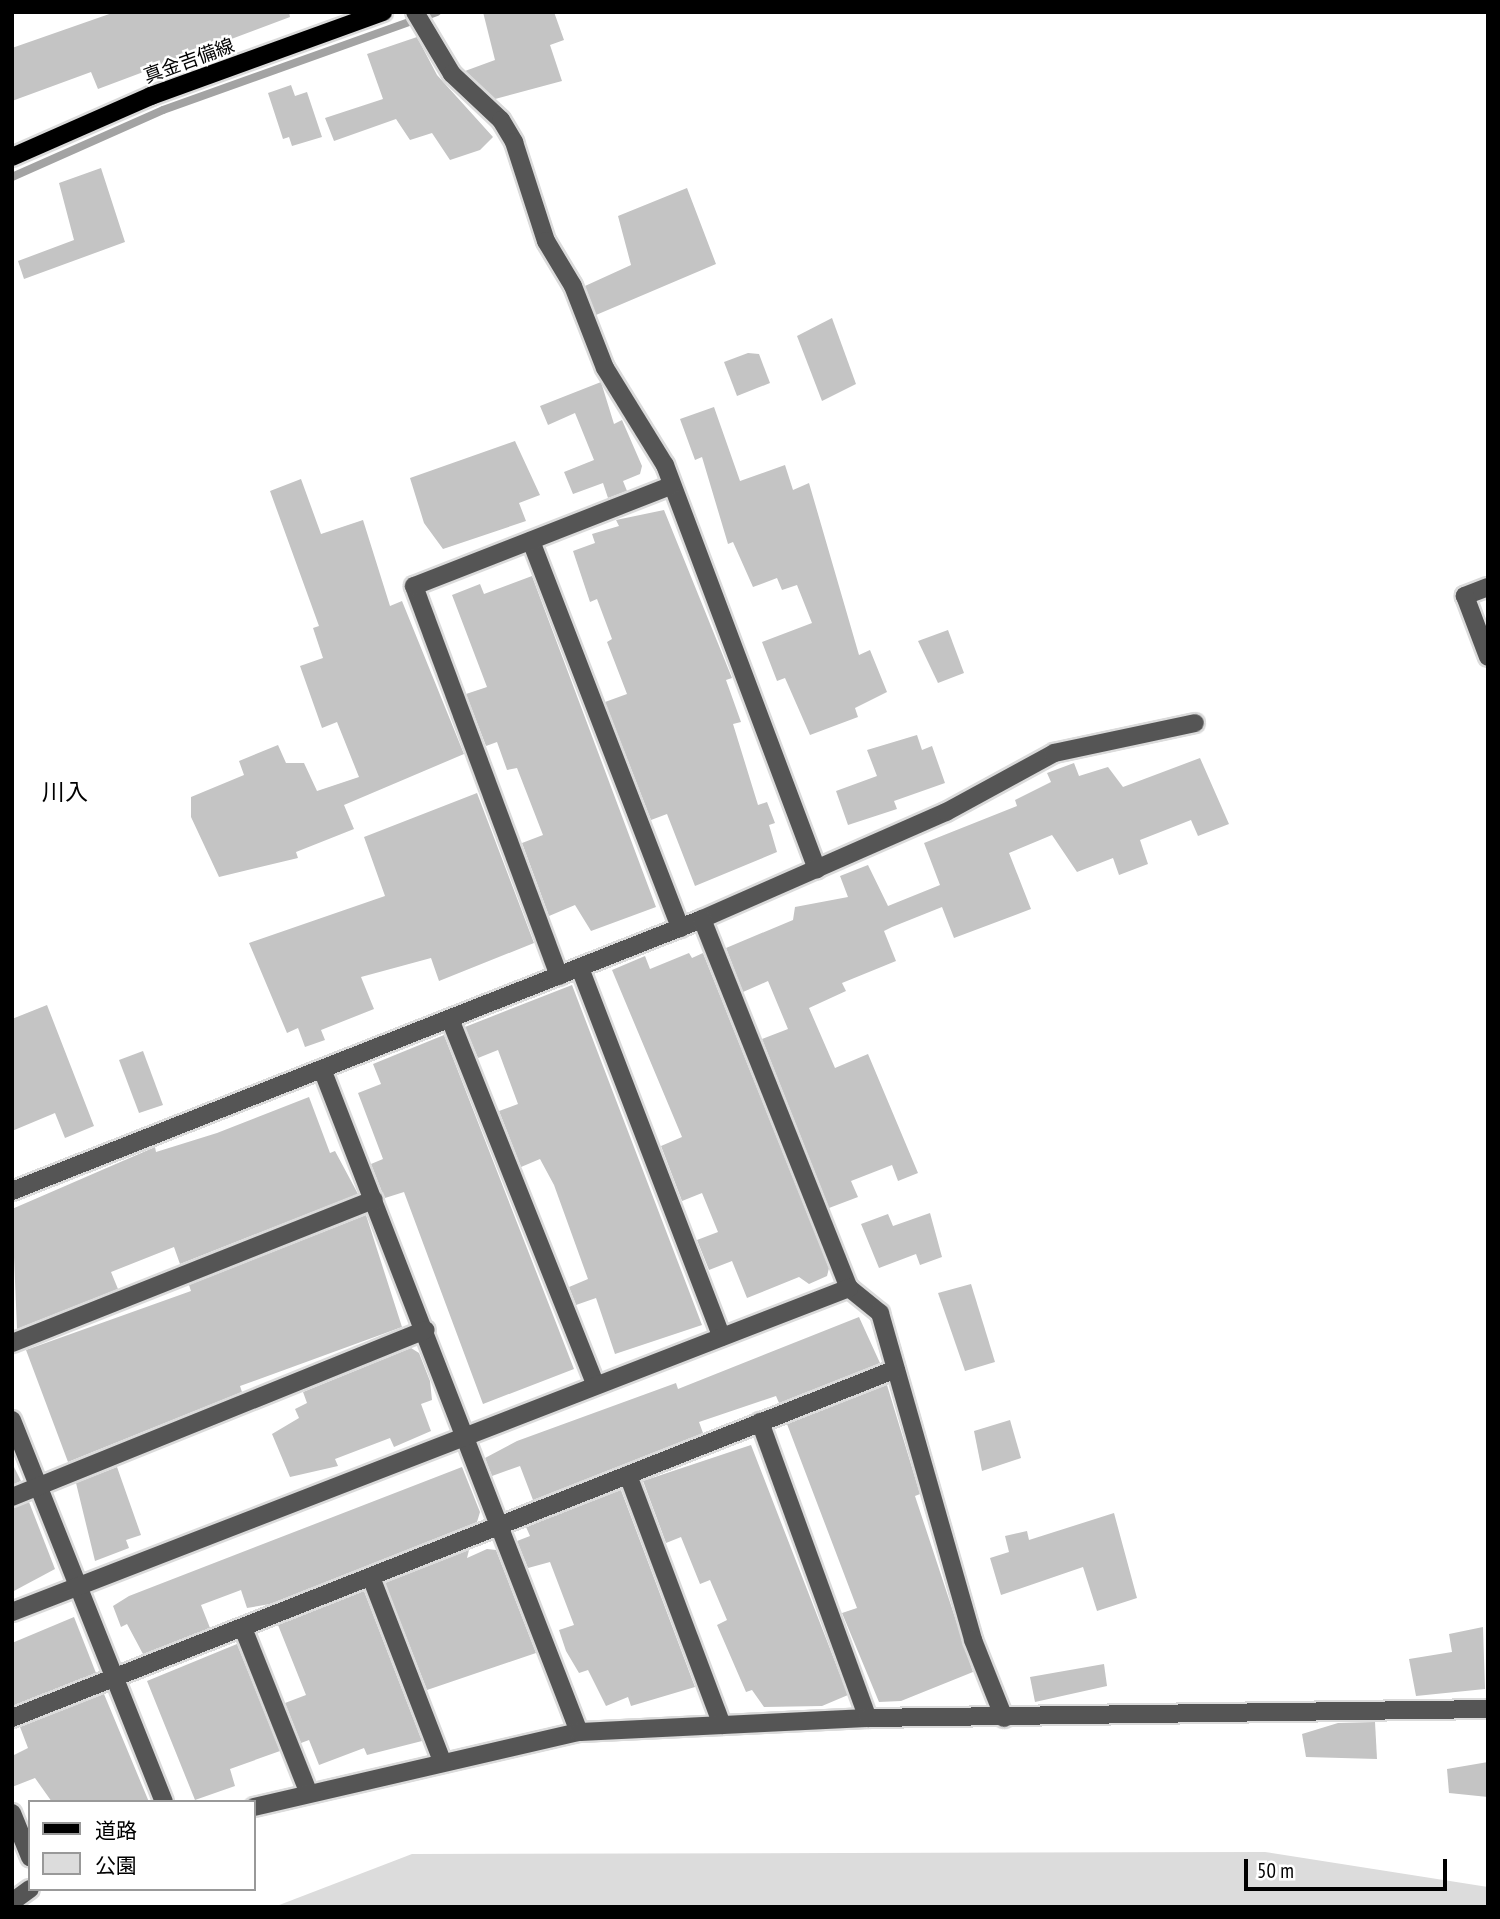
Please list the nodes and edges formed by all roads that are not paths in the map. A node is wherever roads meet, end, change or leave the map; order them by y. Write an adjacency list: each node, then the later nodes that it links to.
1 (383, 12): 3 (main road, 真金吉備線)
2 (418, 18): 4 (street)
3 (12, 158)
4 (671, 486): 5 (street); 9 (street)
5 (531, 541): 11 (street); 13 (street)
6 (1488, 587): 7 (street)
7 (1488, 657)
8 (1195, 723): 9 (street)
9 (817, 869): 10 (street)
10 (702, 919): 11 (street); 18 (street)
11 (680, 928): 12 (street)
12 (580, 968): 13 (street); 20 (street)
13 (559, 976): 14 (street)
14 (450, 1019): 15 (street); 23 (street)
15 (323, 1069): 16 (street); 17 (street)
16 (12, 1191)
17 (374, 1200): 19 (street); 21 (street)
18 (849, 1288): 20 (street); 22 (street)
19 (426, 1330): 26 (street); 28 (street)
20 (722, 1337): 23 (street)
21 (12, 1343)
22 (896, 1368): 25 (street); 39 (street)
23 (596, 1385): 26 (street)
24 (12, 1420): 28 (street)
25 (760, 1423): 27 (street); 38 (street)
26 (467, 1435): 30 (street); 32 (street)
27 (628, 1475): 30 (street); 40 (street)
28 (38, 1486): 29 (street); 32 (street)
29 (12, 1497)
30 (501, 1525): 31 (street); 41 (street)
31 (371, 1577): 34 (street); 42 (street)
32 (78, 1586): 33 (street); 35 (street)
33 (12, 1612)
34 (243, 1628): 35 (street); 43 (street)
35 (115, 1679): 37 (street); 44 (street)
36 (1488, 1709): 39 (street)
37 (12, 1718)
38 (868, 1718): 39 (street); 40 (street)
39 (1004, 1718)
40 (722, 1725): 41 (street)
41 (579, 1732): 42 (street)
42 (442, 1761): 43 (street)
43 (308, 1791): 45 (street)
44 (163, 1800)
45 (256, 1806)
46 (12, 1813): 47 (street)
47 (28, 1852)
48 (28, 1890): 49 (street)
49 (12, 1902)

